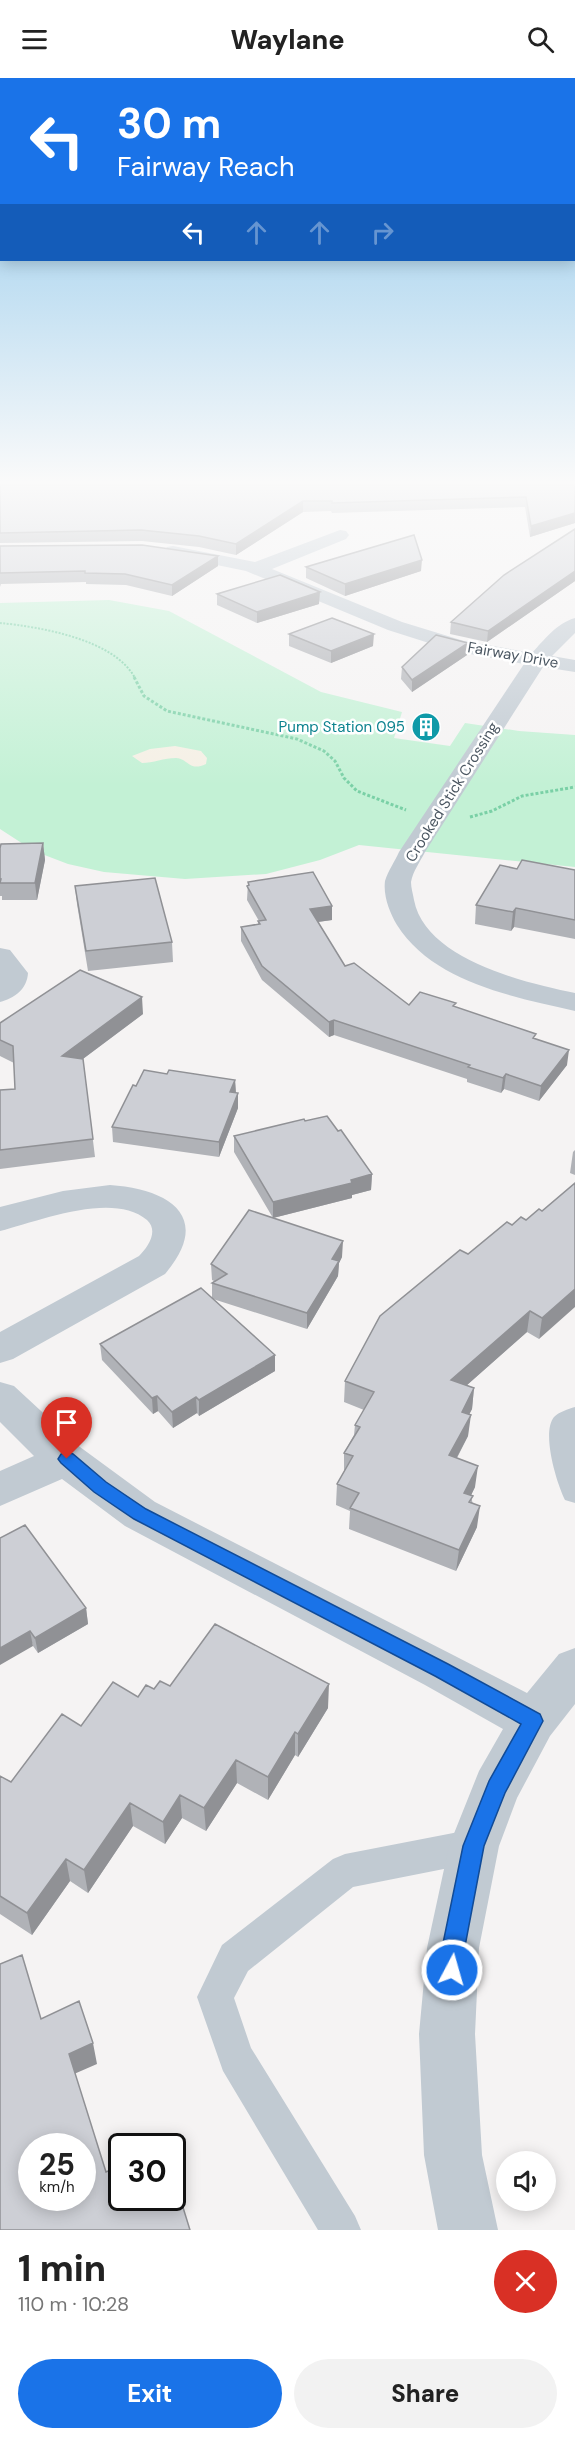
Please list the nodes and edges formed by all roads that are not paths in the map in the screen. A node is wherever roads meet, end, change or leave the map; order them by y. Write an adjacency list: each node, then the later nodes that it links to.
1 (298, 585): 3 (street, Fairway Drive)
2 (575, 624): 3 (street, Crooked Stick Crossing)
3 (537, 660): 4 (street, Fairway Drive); 7 (street, Crooked Stick Crossing)
4 (575, 666)
5 (0, 956): 6 (street)
6 (0, 993)
7 (575, 1002)
8 (0, 1220): 9 (street)
9 (0, 1349)
10 (0, 1396): 12 (street)
11 (575, 1417): 14 (lane)
12 (67, 1459): 13 (street); 16 (street)
13 (0, 1489)
14 (575, 1492)
15 (575, 1669): 16 (street)
16 (533, 1721): 17 (street)
17 (474, 1846): 18 (lane); 19 (street)
18 (341, 2230)
19 (468, 2230)

